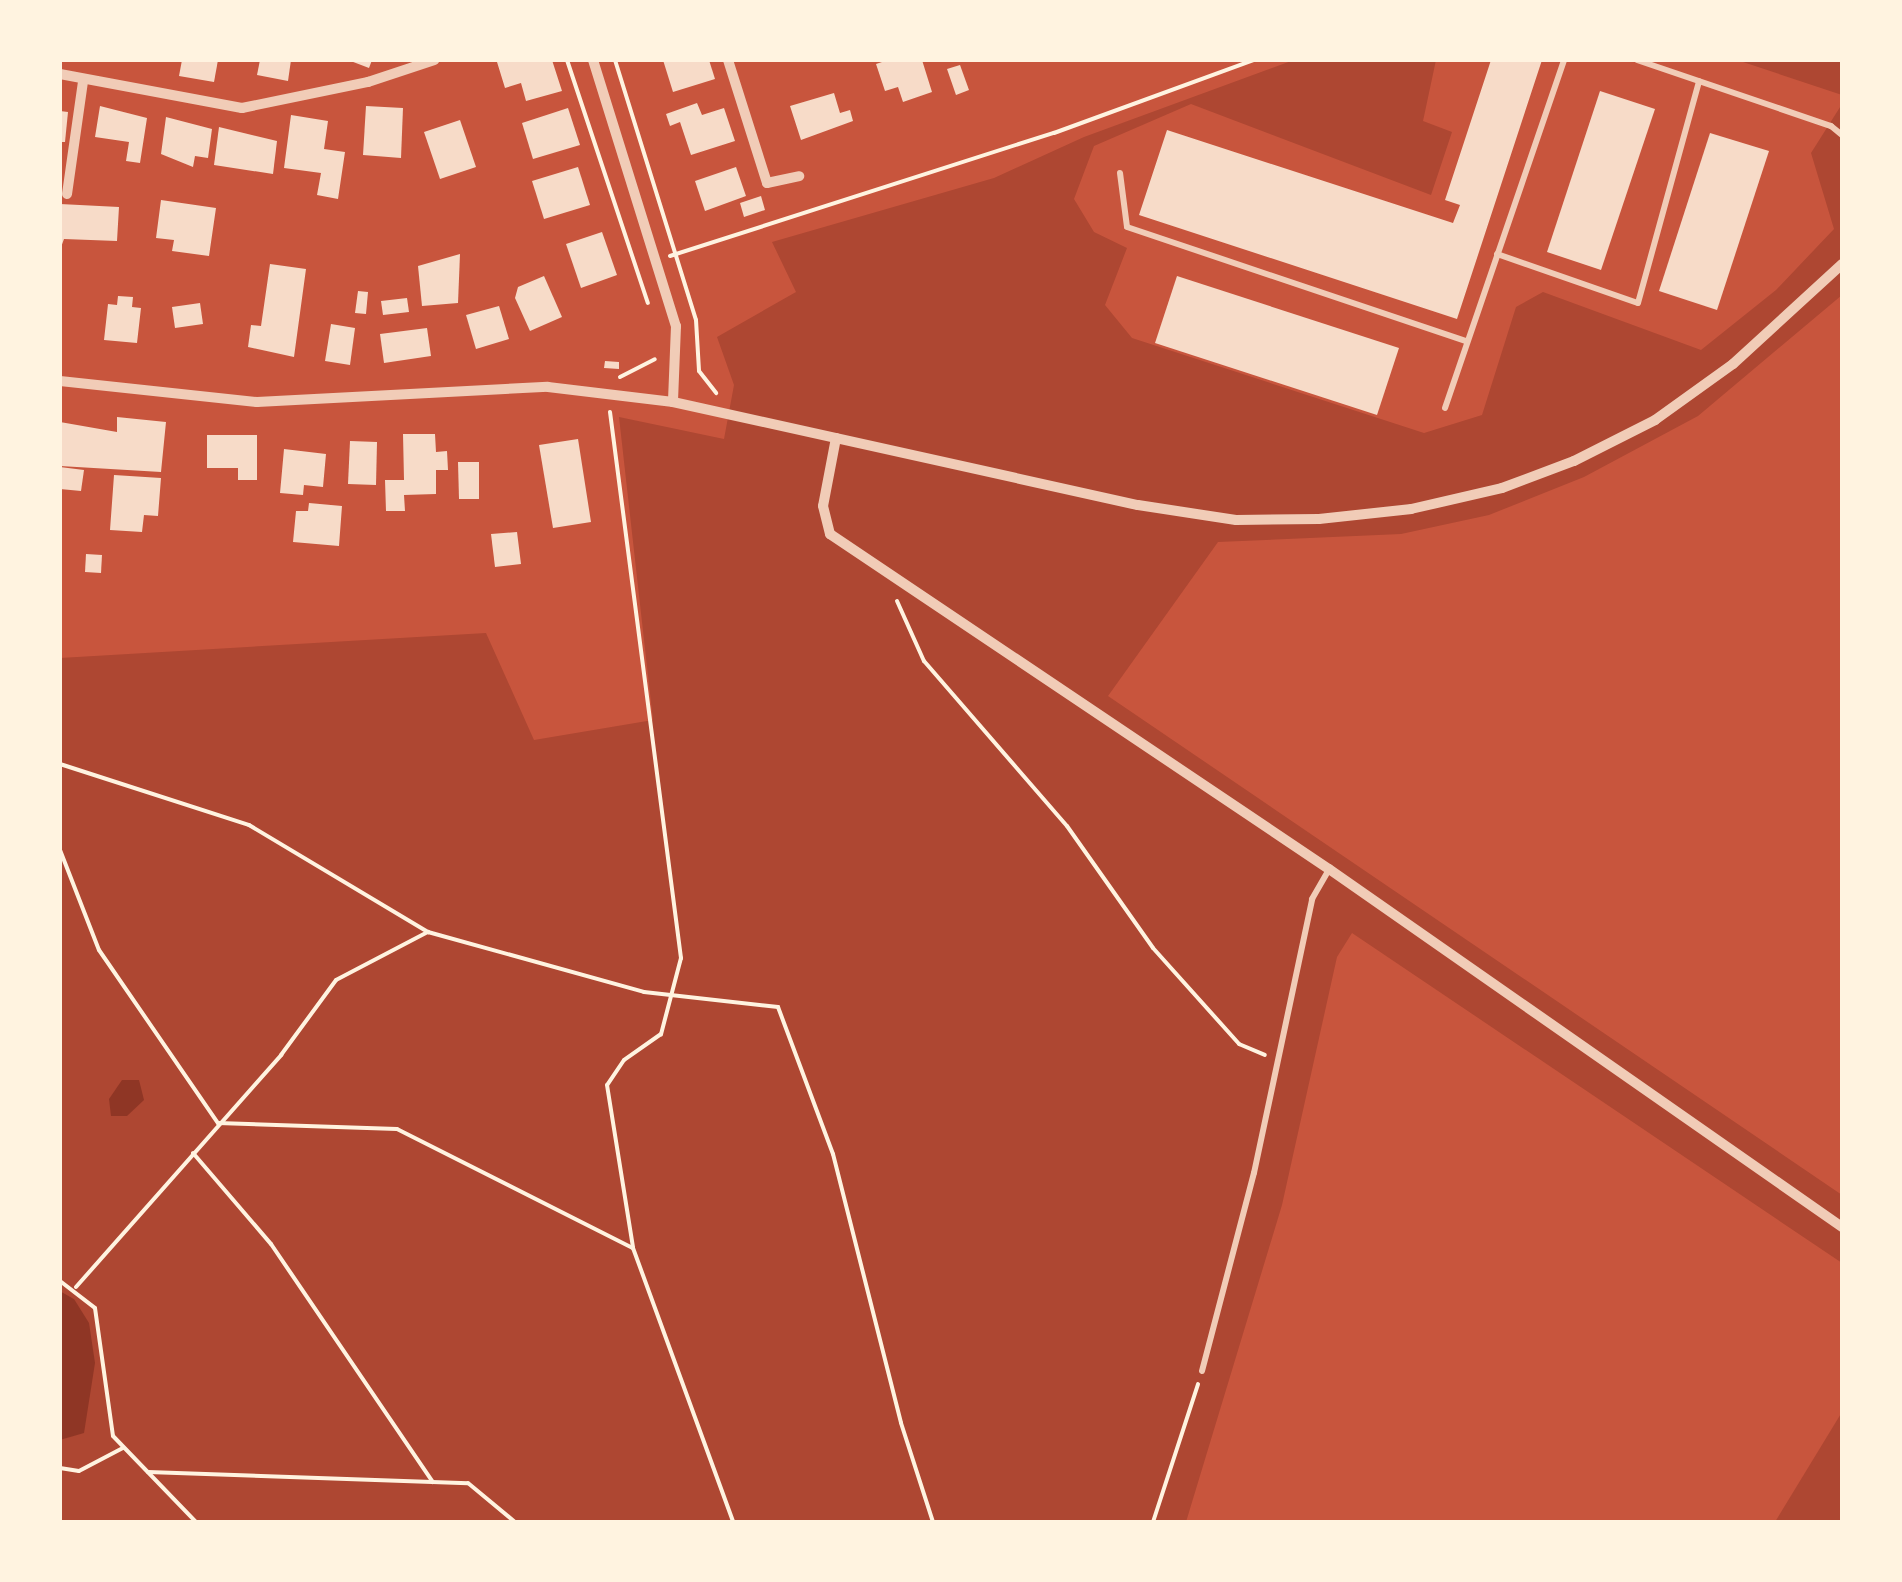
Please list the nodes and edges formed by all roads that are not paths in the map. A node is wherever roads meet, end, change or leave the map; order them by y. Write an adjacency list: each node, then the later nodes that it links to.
1 (66, 60): 8 (street)
2 (434, 60): 7 (street)
3 (592, 60): 19 (street)
4 (728, 60): 13 (street)
5 (1564, 60): 15 (lane)
6 (1636, 60): 9 (lane)
7 (416, 63): 10 (street)
8 (62, 74): 10 (street)
9 (1699, 81): 11 (lane); 15 (lane)
10 (83, 82): 14 (street)
11 (1842, 135)
12 (1120, 173): 17 (lane)
13 (799, 176)
14 (67, 194)
15 (1497, 254): 17 (lane)
16 (1842, 264): 21 (street)
17 (1465, 341): 20 (lane)
18 (60, 381): 19 (street)
19 (672, 402): 21 (street)
20 (1444, 408)
21 (836, 438): 22 (street)
22 (1330, 868): 23 (street); 24 (lane)
23 (1842, 1226)
24 (1202, 1371)

